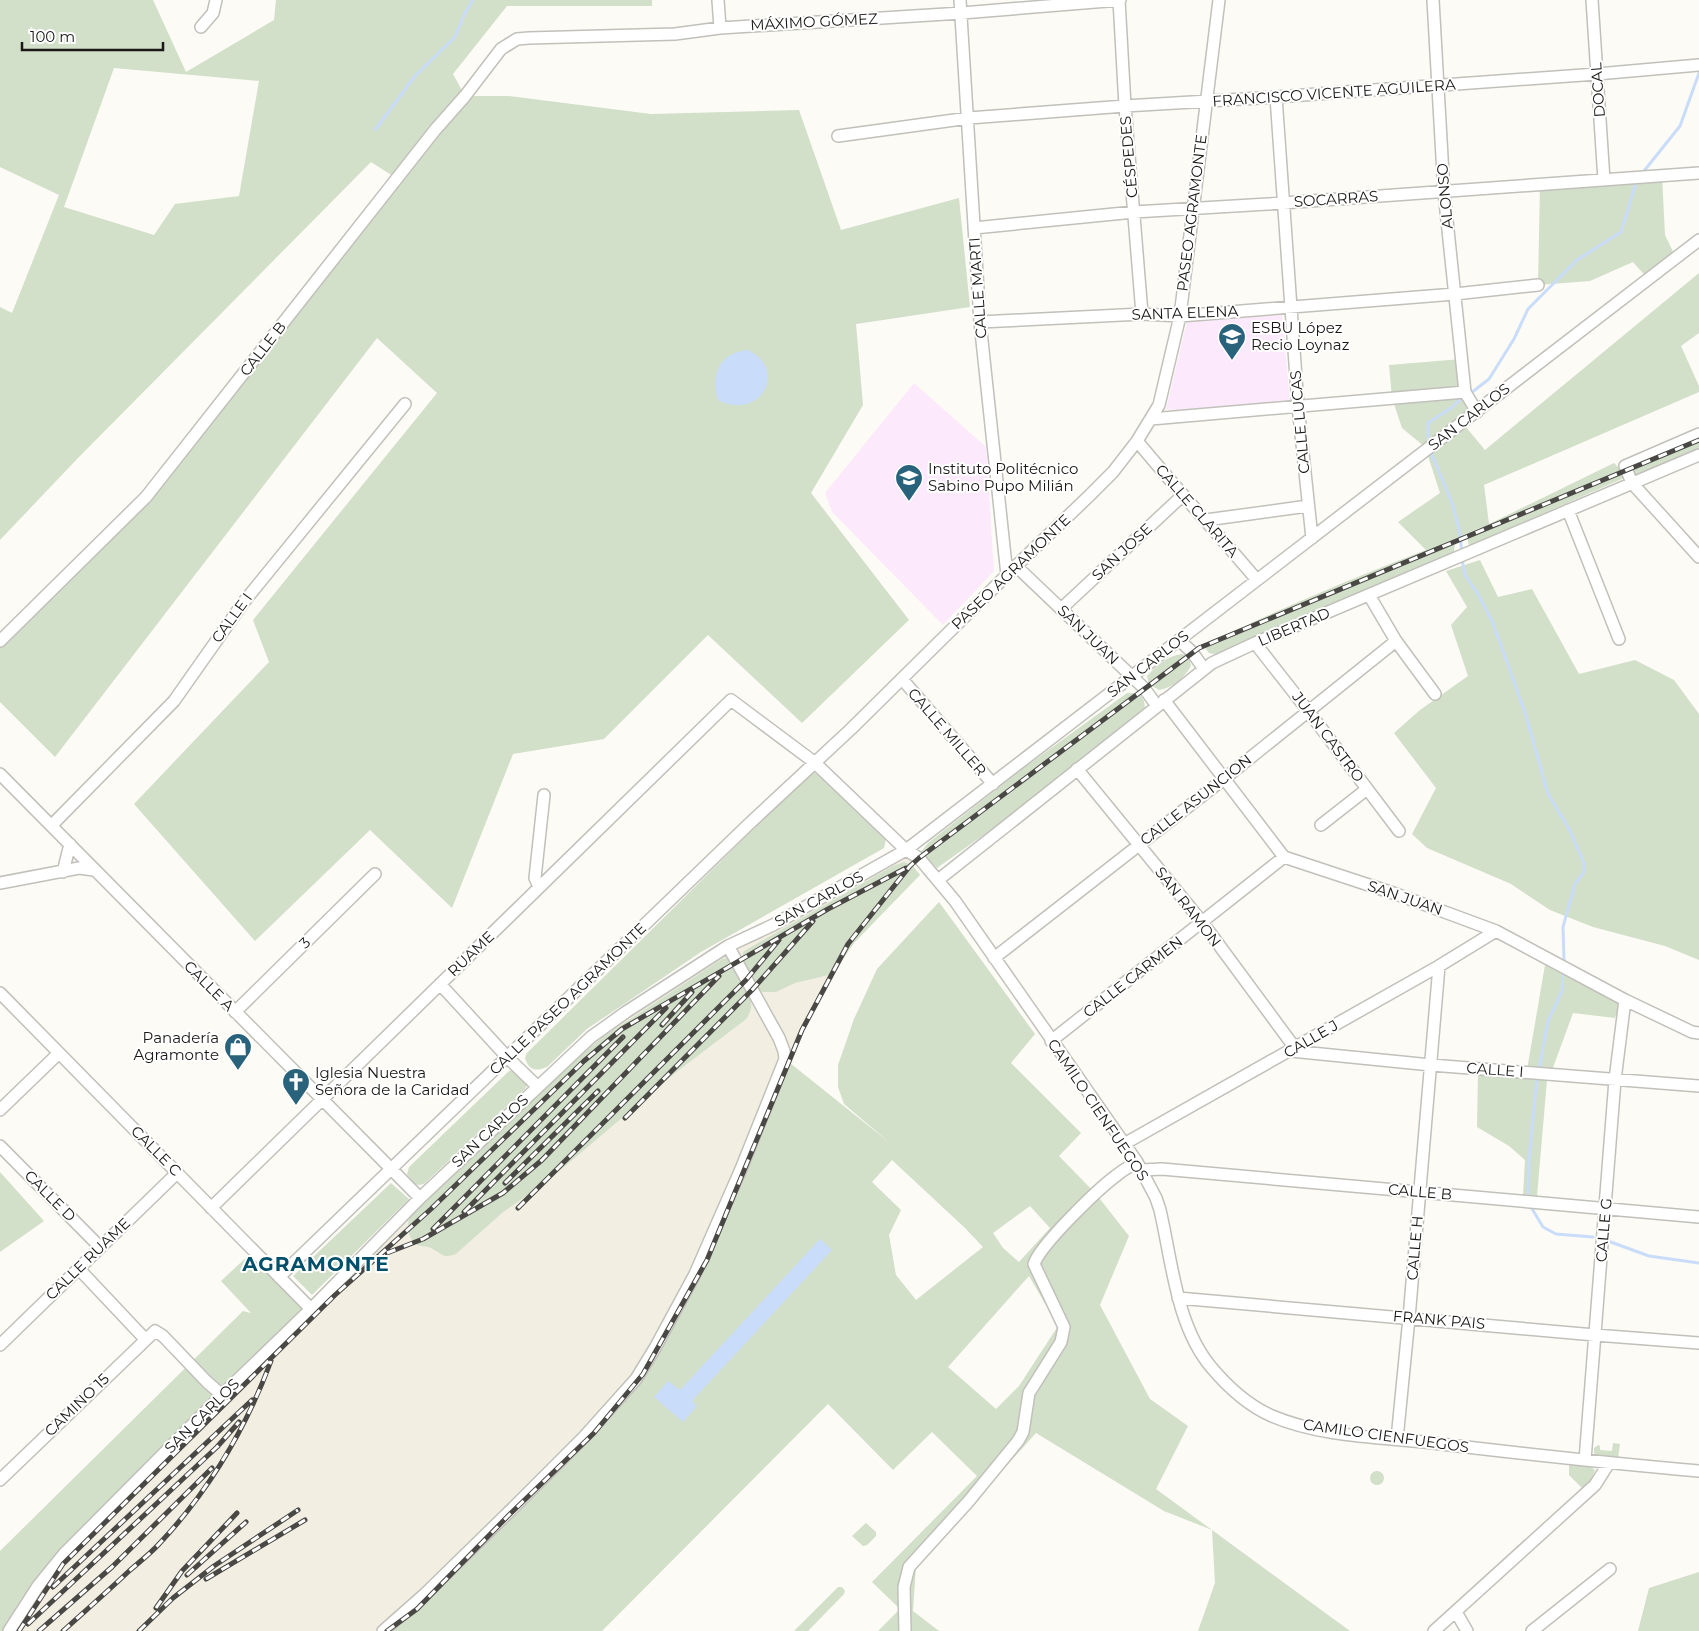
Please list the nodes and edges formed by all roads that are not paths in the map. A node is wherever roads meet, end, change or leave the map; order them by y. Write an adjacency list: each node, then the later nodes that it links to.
1 (216, 0): 9 (street)
2 (718, 0): 10 (street)
3 (960, 0): 8 (street, CALLE MARTI)
4 (1120, 0): 8 (street, MÁXIMO GÓMEZ); 17 (street, CÉSPEDES)
5 (1219, 0): 16 (street, PASEO AGRAMONTE)
6 (1433, 0): 14 (street, ALONSO)
7 (1592, 0): 13 (street, DOCAL)
8 (962, 13): 10 (street, MÁXIMO GÓMEZ); 18 (street, CALLE MARTI)
9 (201, 26)
10 (720, 28): 11 (street, MÁXIMO GÓMEZ)
11 (509, 43): 54 (street, CALLE B)
12 (1699, 65): 13 (street, FRANCISCO VICENTE AGUILERA)
13 (1597, 74): 14 (street, FRANCISCO VICENTE AGUILERA); 21 (street, DOCAL)
14 (1438, 85): 15 (street, FRANCISCO VICENTE AGUILERA); 22 (street, ALONSO)
15 (1276, 97): 16 (street, FRANCISCO VICENTE AGUILERA); 23 (street, CALLE LUCAS)
16 (1206, 102): 17 (street, FRANCISCO VICENTE AGUILERA); 24 (street, PASEO AGRAMONTE)
17 (1125, 106): 18 (street, FRANCISCO VICENTE AGUILERA); 25 (street, CÉSPEDES)
18 (969, 118): 19 (street, FRANCISCO VICENTE AGUILERA); 26 (street, CALLE MARTI)
19 (838, 136)
20 (1699, 172): 21 (street, SOCARRAS)
21 (1604, 180): 22 (street, SOCARRAS)
22 (1444, 192): 23 (street, SOCARRAS); 29 (street, ALONSO)
23 (1283, 203): 24 (street, SOCARRAS); 30 (street, CALLE LUCAS)
24 (1193, 208): 25 (street, SOCARRAS); 32 (street, PASEO AGRAMONTE)
25 (1134, 212): 26 (street, SOCARRAS); 31 (street, CÉSPEDES)
26 (974, 228): 33 (street, CALLE MARTI)
27 (1699, 240): 37 (street, SAN CARLOS)
28 (1538, 285): 29 (street, SANTA ELENA)
29 (1455, 294): 30 (street, SANTA ELENA); 34 (street, ALONSO)
30 (1290, 308): 32 (street, SANTA ELENA); 36 (street, CALLE LUCAS)
31 (1142, 314): 32 (street, SANTA ELENA); 33 (street, SANTA ELENA)
32 (1180, 316): 38 (street, PASEO AGRAMONTE)
33 (980, 322): 49 (street, CALLE MARTI)
34 (1465, 392): 36 (street); 37 (street)
35 (405, 404): 72 (street, CALLE I)
36 (1298, 406): 38 (street); 44 (street, CALLE LUCAS)
37 (1476, 412): 47 (street, SAN CARLOS)
38 (1151, 419): 40 (street, PASEO AGRAMONTE)
39 (1699, 434): 42 (street)
40 (1137, 441): 43 (street, CALLE CLARITA); 49 (street, PASEO AGRAMONTE)
41 (1699, 455): 42 (street, LIBERTAD)
42 (1632, 483): 45 (street, LIBERTAD); 48 (street)
43 (1182, 496): 46 (street, CALLE CLARITA); 52 (street, SAN JOSE)
44 (1308, 506): 46 (street); 47 (street, CALLE LUCAS)
45 (1568, 510): 51 (street, LIBERTAD); 53 (street)
46 (1206, 520): 50 (street, CALLE CLARITA)
47 (1312, 538): 50 (street, SAN CARLOS)
48 (1699, 556)
49 (1011, 570): 52 (street, SAN JUAN); 60 (street, PASEO AGRAMONTE)
50 (1257, 580): 55 (street, SAN CARLOS)
51 (1369, 595): 56 (street); 57 (street, LIBERTAD)
52 (1061, 609): 59 (street, SAN JUAN)
53 (1619, 639)
54 (0, 640)
55 (1179, 640): 58 (street); 59 (street, SAN CARLOS)
56 (1396, 641): 61 (street); 64 (street, CALLE ASUNCION)
57 (1255, 643): 58 (street, LIBERTAD); 64 (street, JUAN CASTRO)
58 (1204, 669): 63 (street, LIBERTAD)
59 (1132, 677): 63 (street, SAN JUAN); 69 (street, SAN CARLOS)
60 (902, 679): 65 (street, PASEO AGRAMONTE); 69 (street, CALLE MILLER)
61 (1434, 694)
62 (731, 700): 65 (street, CAMILO CIENFUEGOS); 84 (street, RUAME)
63 (1161, 703): 66 (street, LIBERTAD); 68 (street, SAN JUAN)
64 (1310, 712): 68 (street, CALLE ASUNCION); 70 (street, JUAN CASTRO)
65 (814, 762): 77 (street, CAMILO CIENFUEGOS); 98 (street, CALLE PASEO AGRAMONTE)
66 (1077, 769): 76 (street, SAN RAMON); 82 (street, LIBERTAD)
67 (0, 774): 72 (street, CALLE A)
68 (1225, 778): 76 (street, CALLE ASUNCION); 78 (street, SAN JUAN)
69 (993, 784): 77 (street, SAN CARLOS)
70 (1367, 789): 73 (street); 74 (street, JUAN CASTRO)
71 (544, 795): 84 (street)
72 (52, 825): 75 (street, CALLE A)
73 (1321, 825)
74 (1399, 831)
75 (70, 844): 79 (street, CALLE A); 80 (street)
76 (1139, 845): 85 (street, SAN RAMON); 88 (street, CALLE ASUNCION)
77 (906, 850): 82 (street, CAMILO CIENFUEGOS); 87 (street, SAN CARLOS)
78 (1284, 857): 85 (street, CALLE CARMEN); 86 (street, SAN JUAN)
79 (94, 870): 80 (street); 93 (street, CALLE A)
80 (63, 872): 83 (street)
81 (375, 874): 93 (street, 3)
82 (938, 880): 88 (street, CAMILO CIENFUEGOS)
83 (0, 883)
84 (539, 887): 90 (street, RUAME)
85 (1202, 922): 95 (street, CALLE CARMEN); 96 (street, SAN RAMON)
86 (1496, 931): 89 (street, CALLE J); 92 (street, SAN JUAN)
87 (728, 946): 101 (street, SAN CARLOS); 134 (street)
88 (994, 958): 95 (street, CAMILO CIENFUEGOS)
89 (1439, 966): 96 (street, CALLE J); 99 (street, CALLE H)
90 (440, 984): 98 (street); 103 (street, RUAME)
91 (0, 994): 97 (street, CALLE C)
92 (1625, 1000): 94 (street, SAN JUAN); 100 (street, CALLE G)
93 (235, 1012): 103 (street, CALLE A)
94 (1699, 1033)
95 (1051, 1041): 105 (street, CAMILO CIENFUEGOS)
96 (1293, 1050): 99 (street, CALLE I); 105 (street, CALLE J)
97 (59, 1053): 104 (street); 109 (street, CALLE C)
98 (508, 1058): 101 (street); 108 (street, CALLE PASEO AGRAMONTE)
99 (1431, 1065): 100 (street, CALLE I); 110 (street, CALLE H)
100 (1615, 1080): 102 (street, CALLE I); 113 (street, CALLE G)
101 (538, 1086): 111 (street, SAN CARLOS)
102 (1699, 1086)
103 (322, 1100): 108 (street, CALLE A); 112 (street, RUAME)
104 (0, 1110)
105 (1124, 1144): 107 (street, CAMILO CIENFUEGOS)
106 (0, 1146): 115 (street, CALLE D)
107 (1139, 1166): 110 (street, CALLE B); 118 (street, CAMILO CIENFUEGOS); 135 (street)
108 (391, 1170): 111 (street, CALLE A); 117 (street, CALLE PASEO AGRAMONTE)
109 (177, 1173): 112 (street, CALLE C); 115 (street, CALLE RUAME)
110 (1420, 1192): 113 (street, CALLE B); 120 (street, CALLE H)
111 (420, 1198): 119 (street, SAN CARLOS)
112 (211, 1208): 117 (street, CALLE C)
113 (1606, 1210): 114 (street, CALLE B); 121 (street, CALLE G)
114 (1699, 1217)
115 (100, 1247): 116 (street, CALLE RUAME)
116 (78, 1268): 122 (street); 124 (street, CALLE RUAME)
117 (279, 1277): 119 (street, CALLE C)
118 (1178, 1298): 120 (street, FRANK PAIS); 126 (street, CAMILO CIENFUEGOS)
119 (311, 1309): 125 (street, SAN CARLOS)
120 (1410, 1318): 121 (street, FRANK PAIS); 126 (street, CALLE H)
121 (1595, 1335): 123 (street, FRANK PAIS); 127 (street, CALLE G)
122 (145, 1339): 125 (street, CAMINO 15); 130 (street, CAMINO 15)
123 (1699, 1343)
124 (0, 1345)
125 (222, 1395): 133 (street, SAN CARLOS)
126 (1397, 1439): 127 (street, CAMILO CIENFUEGOS)
127 (1585, 1460): 128 (street, CAMILO CIENFUEGOS)
128 (1609, 1463): 129 (street, CAMILO CIENFUEGOS); 132 (street)
129 (1699, 1471)
130 (0, 1480)
131 (1610, 1569): 138 (street)
132 (1456, 1612): 136 (street); 137 (street)
133 (8, 1631)
134 (383, 1631)
135 (904, 1631)
136 (1434, 1631)
137 (1467, 1631)
138 (1532, 1631)

